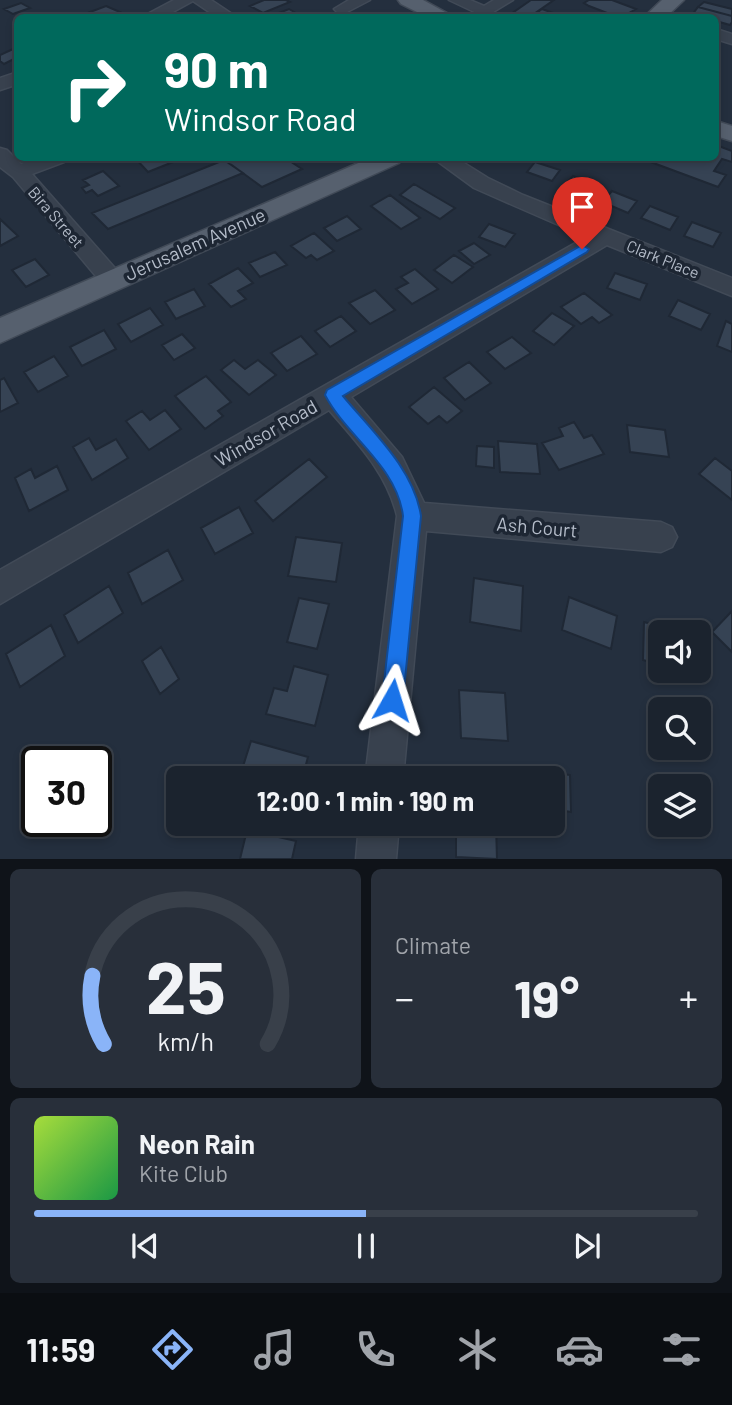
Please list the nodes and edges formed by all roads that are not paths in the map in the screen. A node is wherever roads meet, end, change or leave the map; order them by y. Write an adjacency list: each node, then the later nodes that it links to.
1 (186, 0): 9 (street)
2 (200, 0): 10 (street)
3 (362, 0): 8 (street)
4 (408, 0): 11 (main road)
5 (457, 0): 6 (street)
6 (505, 0)
7 (674, 0): 12 (main road)
8 (342, 9)
9 (156, 14)
10 (223, 14)
11 (436, 14)
12 (657, 14)
13 (0, 154): 17 (street, Bira Street)
14 (48, 161): 17 (street)
15 (383, 161): 19 (main road, Jerusalem Avenue)
16 (448, 161): 18 (street, Clark Place)
17 (17, 172): 19 (street, Bira Street)
18 (605, 236): 20 (street, Clark Place); 22 (street, Windsor Road)
19 (113, 281): 21 (main road, Jerusalem Avenue)
20 (732, 287)
21 (0, 331)
22 (332, 395): 23 (street); 25 (street, Windsor Road)
23 (412, 516): 24 (street, Ash Court); 26 (street)
24 (661, 537)
25 (0, 588)
26 (385, 766)
27 (378, 836): 28 (street)
28 (376, 859)

